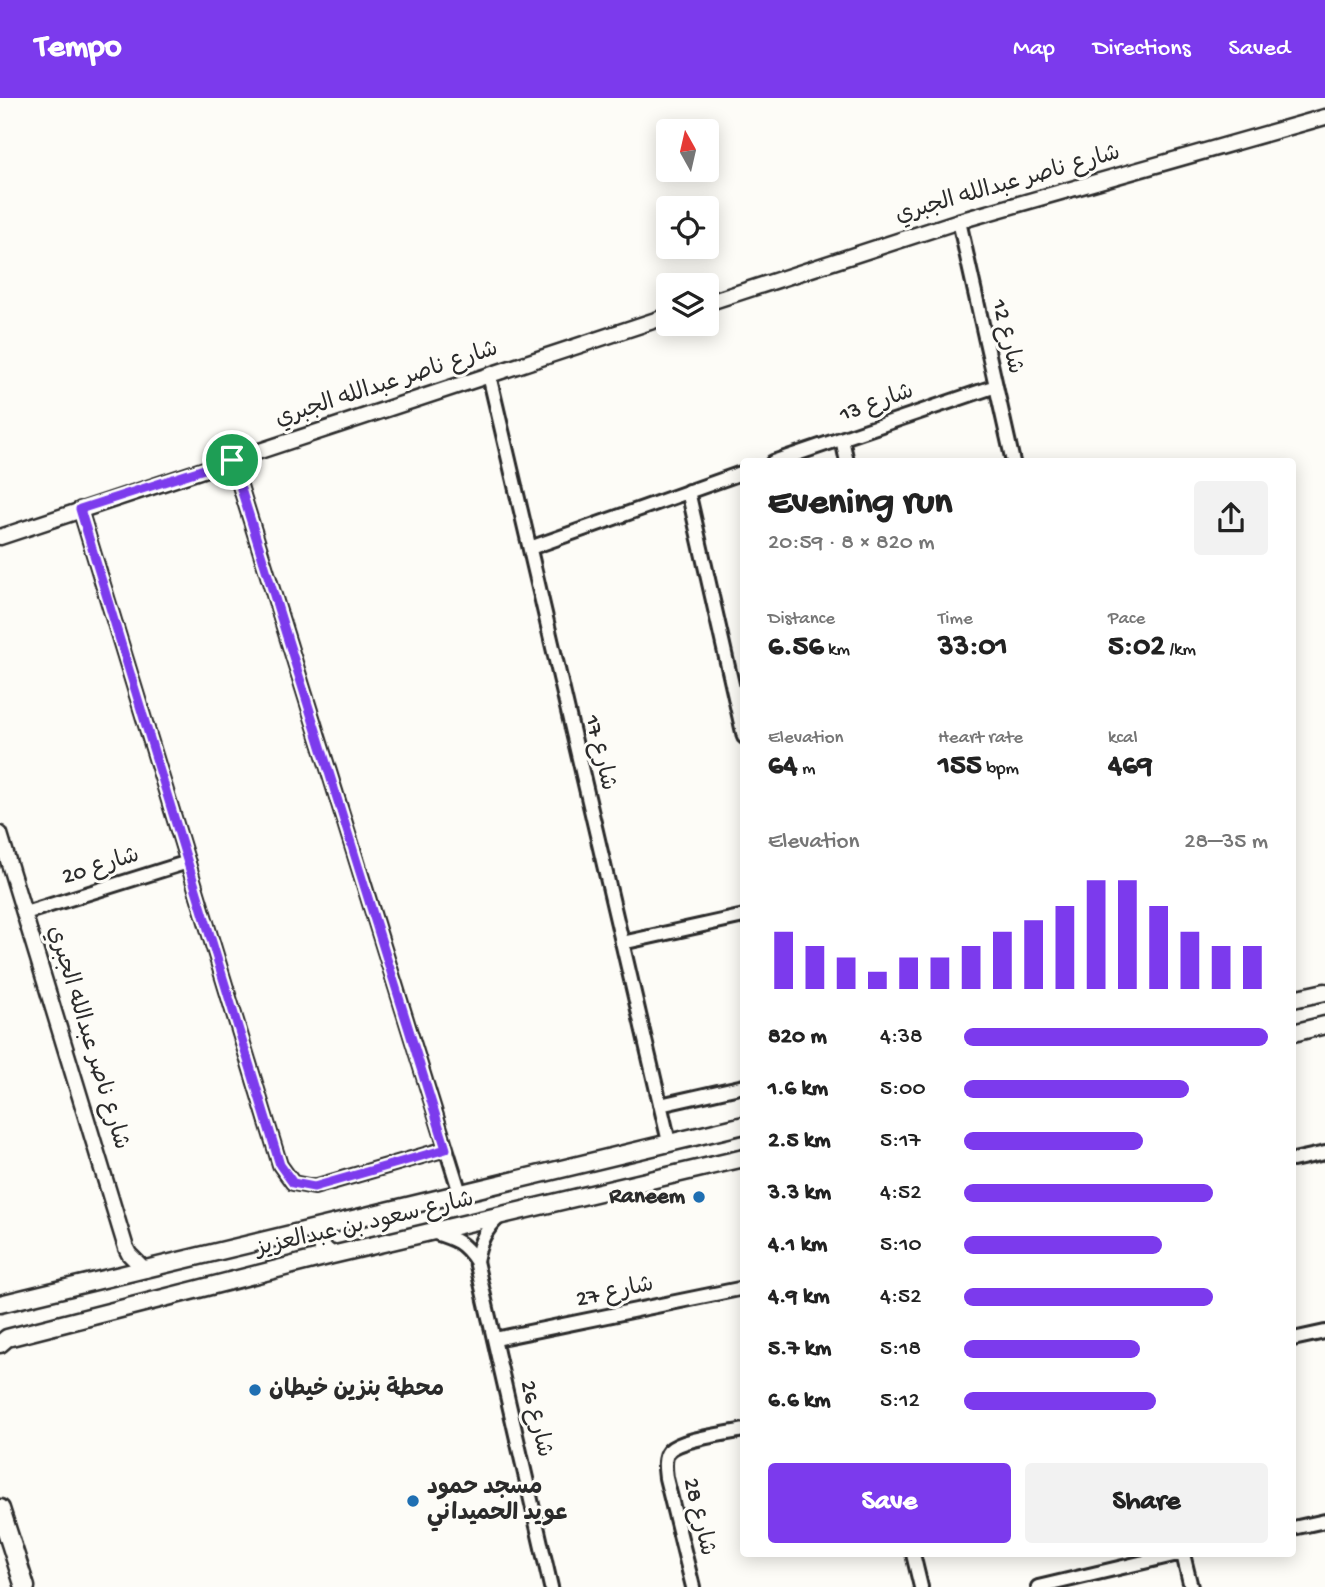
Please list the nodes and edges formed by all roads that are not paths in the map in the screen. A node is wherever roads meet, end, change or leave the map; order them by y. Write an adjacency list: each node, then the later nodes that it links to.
1 (1325, 117): 2 (street, شارع ناصر عبدالله الجبري)
2 (959, 221): 3 (street, شارع ناصر عبدالله الجبري); 6 (street, شارع 12)
3 (719, 299)
4 (656, 320): 5 (street, شارع ناصر عبدالله الجبري)
5 (489, 375): 11 (street, شارع ناصر عبدالله الجبري); 16 (street, شارع 17)
6 (996, 386): 7 (street, شارع 13); 10 (street, شارع 12)
7 (842, 439): 8 (street, شارع 13); 9 (street)
8 (785, 458)
9 (846, 458)
10 (1012, 458)
11 (232, 460): 14 (street, شارع ناصر عبدالله الجبري); 31 (street)
12 (740, 473): 13 (street)
13 (688, 491): 16 (street); 17 (street)
14 (80, 509): 15 (street, شارع ناصر عبدالله الجبري); 19 (street)
15 (0, 537)
16 (530, 548): 22 (street, شارع 17)
17 (740, 719)
18 (0, 834): 20 (street, شارع ناصر عبدالله الجبري)
19 (188, 862): 20 (street, شارع 20); 31 (street)
20 (25, 913): 40 (street, شارع ناصر عبدالله الجبري)
21 (740, 917): 22 (street)
22 (622, 943): 28 (street, شارع 17)
23 (1325, 992): 24 (main road)
24 (1296, 998)
25 (1325, 1026): 26 (main road)
26 (1296, 1032)
27 (740, 1087): 28 (street)
28 (660, 1105): 30 (street, شارع 17)
29 (740, 1126): 30 (main road, شارع سعود بن عبدالعزيز)
30 (668, 1142): 35 (main road, شارع سعود بن عبدالعزيز)
31 (446, 1149): 35 (street)
32 (1325, 1153): 34 (street)
33 (740, 1159): 36 (main road, شارع سعود بن عبدالعزيز)
34 (1296, 1159)
35 (460, 1193): 37 (main road, شارع سعود بن عبدالعزيز)
36 (499, 1217): 38 (main road, شارع سعود بن عبدالعزيز); 42 (street)
37 (323, 1227): 39 (main road, شارع سعود بن عبدالعزيز); 41 (main road)
38 (432, 1232): 41 (main road, شارع سعود بن عبدالعزيز); 42 (street)
39 (287, 1236): 43 (main road); 44 (main road, شارع سعود بن عبدالعزيز)
40 (129, 1254): 44 (street, شارع ناصر عبدالله الجبري); 45 (street)
41 (332, 1255): 43 (main road, شارع سعود بن عبدالعزيز)
42 (476, 1261): 51 (street, شارع 26)
43 (292, 1266): 49 (main road, شارع سعود بن عبدالعزيز)
44 (145, 1270): 45 (main road, شارع سعود بن عبدالعزيز)
45 (121, 1275): 47 (main road, شارع سعود بن عبدالعزيز)
46 (740, 1289): 51 (street, شارع 27)
47 (1, 1305)
48 (1325, 1332): 50 (street)
49 (2, 1337)
50 (1296, 1338)
51 (495, 1339): 60 (street, شارع 26)
52 (740, 1431): 61 (street, شارع 28)
53 (0, 1509): 59 (main road)
54 (1325, 1521): 55 (street)
55 (1296, 1527)
56 (914, 1557): 62 (street)
57 (1167, 1557): 63 (street)
58 (1181, 1557): 64 (street)
59 (25, 1587)
60 (551, 1587)
61 (693, 1587)
62 (921, 1587)
63 (1038, 1587)
64 (1191, 1587)

